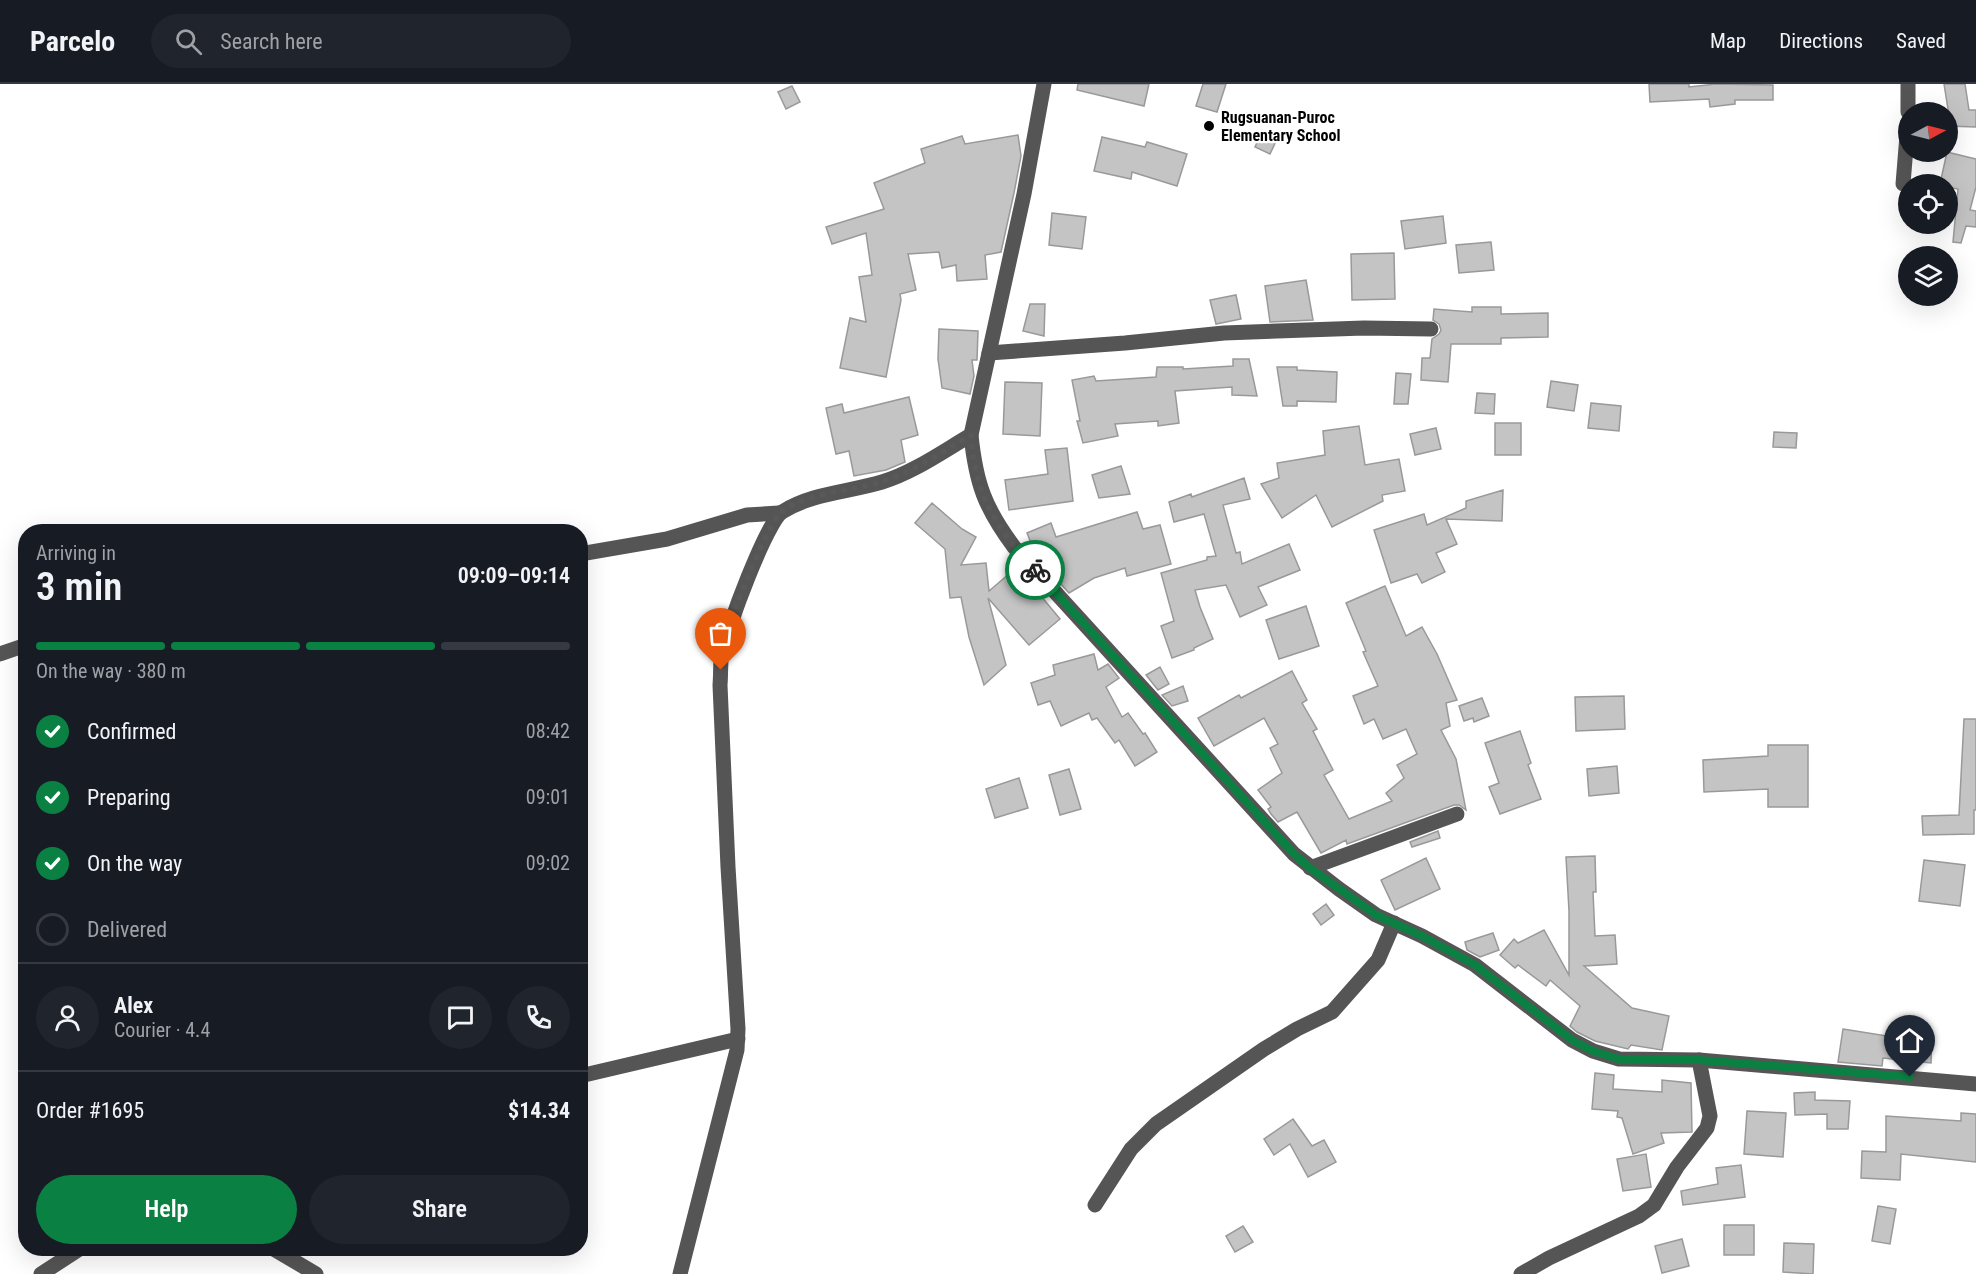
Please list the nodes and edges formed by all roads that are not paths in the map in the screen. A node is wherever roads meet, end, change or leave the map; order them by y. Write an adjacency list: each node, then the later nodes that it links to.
1 (1044, 84): 5 (street)
2 (1908, 84): 3 (street)
3 (1908, 102)
4 (1431, 329): 5 (street)
5 (989, 353): 6 (street)
6 (971, 435): 7 (street); 12 (street)
7 (779, 513): 8 (street); 14 (street)
8 (588, 553)
9 (18, 648): 10 (street)
10 (0, 654)
11 (1457, 814): 12 (street)
12 (1310, 868): 13 (street)
13 (1394, 923): 15 (street); 18 (street)
14 (738, 1039): 16 (street); 23 (street)
15 (1699, 1060): 17 (street); 24 (street)
16 (588, 1074)
17 (1976, 1084)
18 (1095, 1204)
19 (69, 1256): 21 (street)
20 (286, 1256): 22 (street)
21 (41, 1274)
22 (316, 1274)
23 (680, 1274)
24 (1521, 1274)

